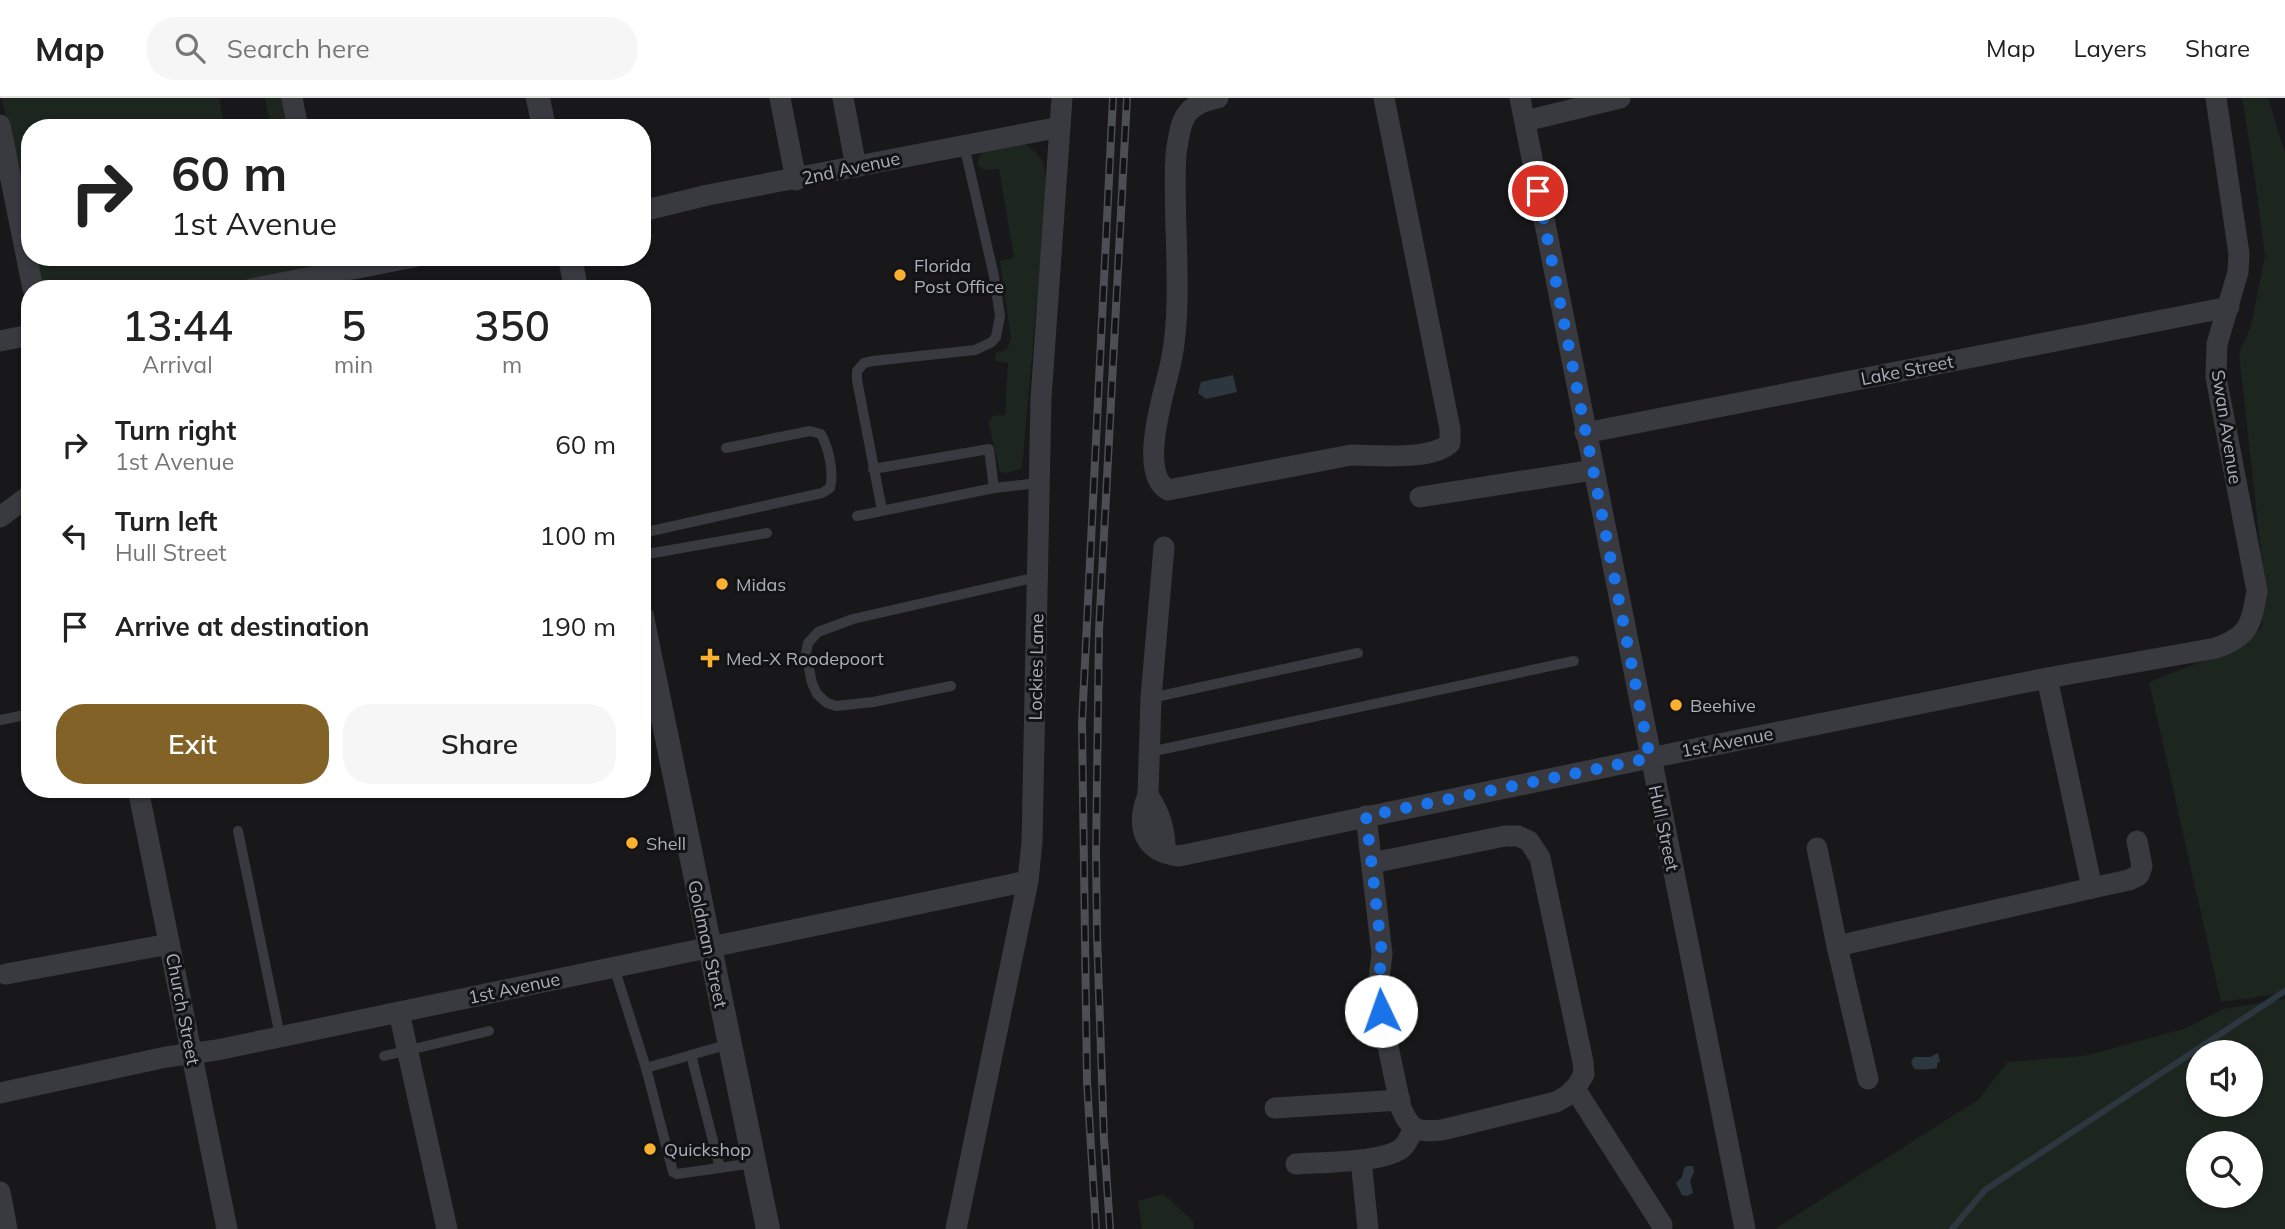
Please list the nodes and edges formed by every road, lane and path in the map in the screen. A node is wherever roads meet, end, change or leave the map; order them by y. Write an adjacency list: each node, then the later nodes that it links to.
1 (292, 98): 11 (street)
2 (538, 98): 12 (street)
3 (780, 98): 18 (street)
4 (843, 98): 17 (street)
5 (1062, 98): 15 (street, Lockies Lane)
6 (1384, 98): 10 (street)
7 (1520, 98): 13 (street, Hull Street)
8 (1620, 98): 13 (street)
9 (2216, 98): 24 (street, Swan Avenue)
10 (1212, 99)
11 (296, 119)
12 (542, 119)
13 (1525, 121): 27 (street, Hull Street)
14 (0, 125): 20 (street)
15 (1060, 127): 16 (street, 2nd Avenue); 31 (street, Lockies Lane)
16 (964, 145): 17 (street, 2nd Avenue); 29 (lane)
17 (856, 167): 18 (street, 2nd Avenue)
18 (796, 180): 19 (street, 2nd Avenue)
19 (651, 209)
20 (21, 229)
21 (366, 266): 22 (street)
22 (328, 273): 23 (street)
23 (294, 280)
24 (2228, 307): 27 (street, Lake Street); 43 (street, Swan Avenue)
25 (21, 337): 26 (street)
26 (0, 341)
27 (1586, 433): 30 (street, Hull Street)
28 (726, 448): 38 (lane)
29 (873, 469): 32 (lane); 35 (lane)
30 (1593, 470): 33 (street); 53 (street, Hull Street)
31 (1038, 483): 32 (lane); 42 (street, Lockies Lane)
32 (994, 488): 35 (lane)
33 (1420, 497)
34 (21, 502): 37 (street)
35 (882, 510): 36 (lane)
36 (857, 516)
37 (0, 517)
38 (651, 531)
39 (767, 533): 41 (lane)
40 (1164, 547): 49 (street)
41 (651, 553)
42 (1037, 577): 48 (lane); 60 (street, Lockies Lane)
43 (2257, 591): 47 (street, 1st Avenue)
44 (1358, 653): 49 (lane)
45 (651, 661): 64 (street, Goldman Street)
46 (1574, 661): 52 (lane)
47 (2048, 678): 53 (street, 1st Avenue); 61 (street)
48 (951, 686)
49 (1151, 698): 52 (street)
50 (21, 716): 51 (lane)
51 (0, 720)
52 (1150, 752): 55 (street, 1st Avenue)
53 (1650, 758): 55 (street, 1st Avenue); 94 (street, Hull Street)
54 (140, 798): 62 (street, Church Street)
55 (1366, 816): 59 (street)
56 (238, 831): 69 (lane)
57 (2137, 841): 61 (street)
58 (1818, 848): 63 (street)
59 (1372, 863): 77 (street); 79 (street)
60 (1028, 881): 64 (street, 1st Avenue); 92 (street, Lockies Lane)
61 (2092, 888): 63 (street)
62 (169, 944): 66 (street); 72 (street, Church Street)
63 (1836, 946): 76 (street)
64 (709, 948): 65 (street, 1st Avenue); 70 (street, Goldman Street)
65 (614, 967): 67 (street, 1st Avenue); 75 (lane)
66 (6, 974)
67 (399, 1012): 69 (street, 1st Avenue); 71 (street)
68 (489, 1031): 71 (lane)
69 (280, 1037): 72 (street, 1st Avenue)
70 (729, 1044): 73 (lane); 83 (street, Goldman Street)
71 (408, 1051): 74 (lane); 90 (street)
72 (192, 1053): 78 (street, 1st Avenue); 89 (street, Church Street)
73 (691, 1055): 75 (lane); 85 (lane)
74 (384, 1056)
75 (646, 1068): 85 (lane)
76 (1868, 1079)
77 (1575, 1089): 81 (street); 87 (street)
78 (0, 1093)
79 (1400, 1100): 80 (street); 81 (street)
80 (1275, 1108)
81 (1414, 1128): 82 (street)
82 (1361, 1160): 84 (street); 93 (street)
83 (754, 1163): 85 (lane); 91 (street, Goldman Street)
84 (1296, 1164)
85 (720, 1168)
86 (0, 1192): 88 (street)
87 (1661, 1225)
88 (7, 1229)
89 (227, 1229)
90 (447, 1229)
91 (768, 1229)
92 (956, 1229)
93 (1368, 1229)
94 (1745, 1229)

